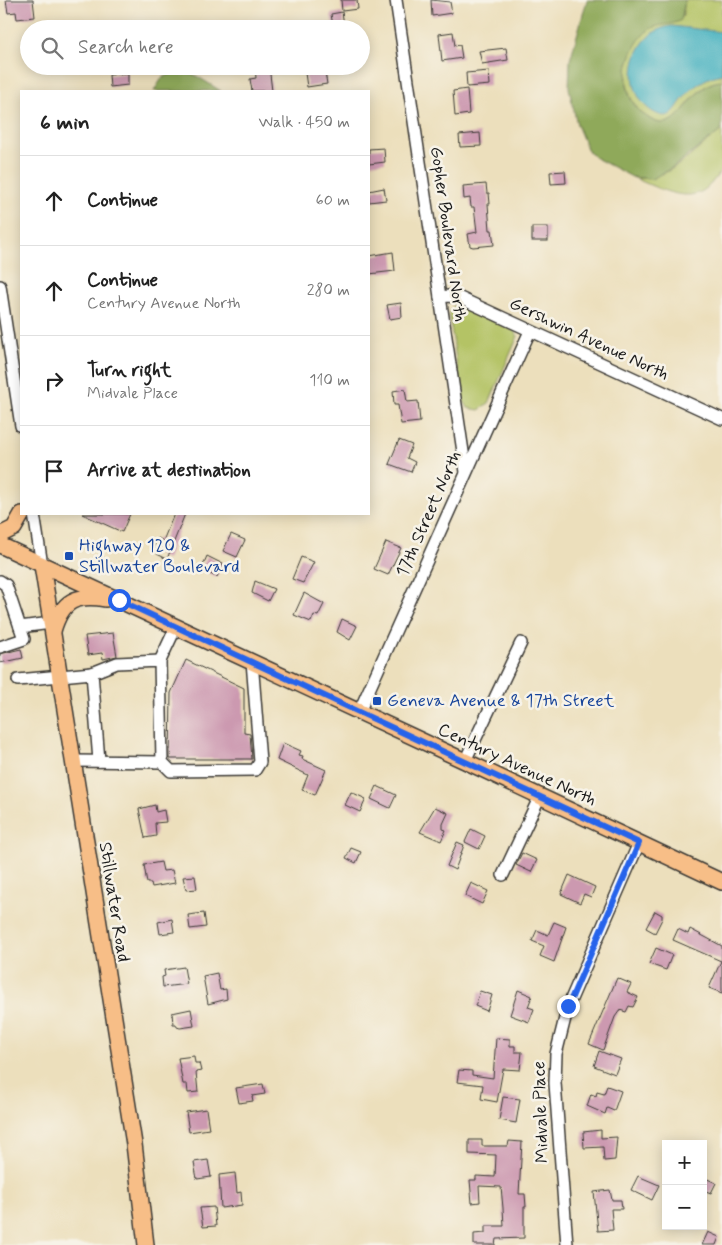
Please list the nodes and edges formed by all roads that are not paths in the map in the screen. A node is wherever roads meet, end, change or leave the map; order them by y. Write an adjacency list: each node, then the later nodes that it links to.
1 (396, 0): 3 (street, Gopher Boulevard North)
2 (0, 286): 5 (street)
3 (440, 296): 4 (street, Gershwin Avenue North); 7 (street, Gopher Boulevard North)
4 (530, 330): 6 (street, Gershwin Avenue North); 7 (street, 17th Street North)
5 (20, 419)
6 (722, 419)
7 (466, 472): 25 (street, 17th Street North)
8 (21, 515): 10 (main road)
9 (34, 515): 12 (street)
10 (0, 535)
11 (0, 546): 12 (main road, Century Avenue North)
12 (42, 565): 14 (main road, Century Avenue North); 16 (main road, Stillwater Road)
13 (0, 581): 15 (street)
14 (119, 600): 16 (main road); 17 (main road, Century Avenue North)
15 (20, 627): 16 (street); 19 (street)
16 (51, 627): 23 (main road, Stillwater Road)
17 (176, 627): 20 (street); 21 (main road, Century Avenue North)
18 (520, 643): 28 (street)
19 (0, 647)
20 (160, 661): 22 (street); 29 (street)
21 (252, 662): 25 (main road, Century Avenue North); 29 (street)
22 (92, 673): 23 (street); 27 (street)
23 (59, 675): 24 (street); 26 (main road, Stillwater Road)
24 (18, 680)
25 (359, 712): 28 (main road, Century Avenue North)
26 (73, 761): 27 (street); 34 (main road, Stillwater Road)
27 (99, 761): 29 (street)
28 (465, 761): 30 (main road, Century Avenue North)
29 (162, 762)
30 (540, 796): 31 (main road, Century Avenue North); 32 (street)
31 (639, 843): 33 (main road, Century Avenue North); 35 (street, Midvale Place)
32 (503, 875)
33 (722, 882)
34 (146, 1245)
35 (567, 1245)

